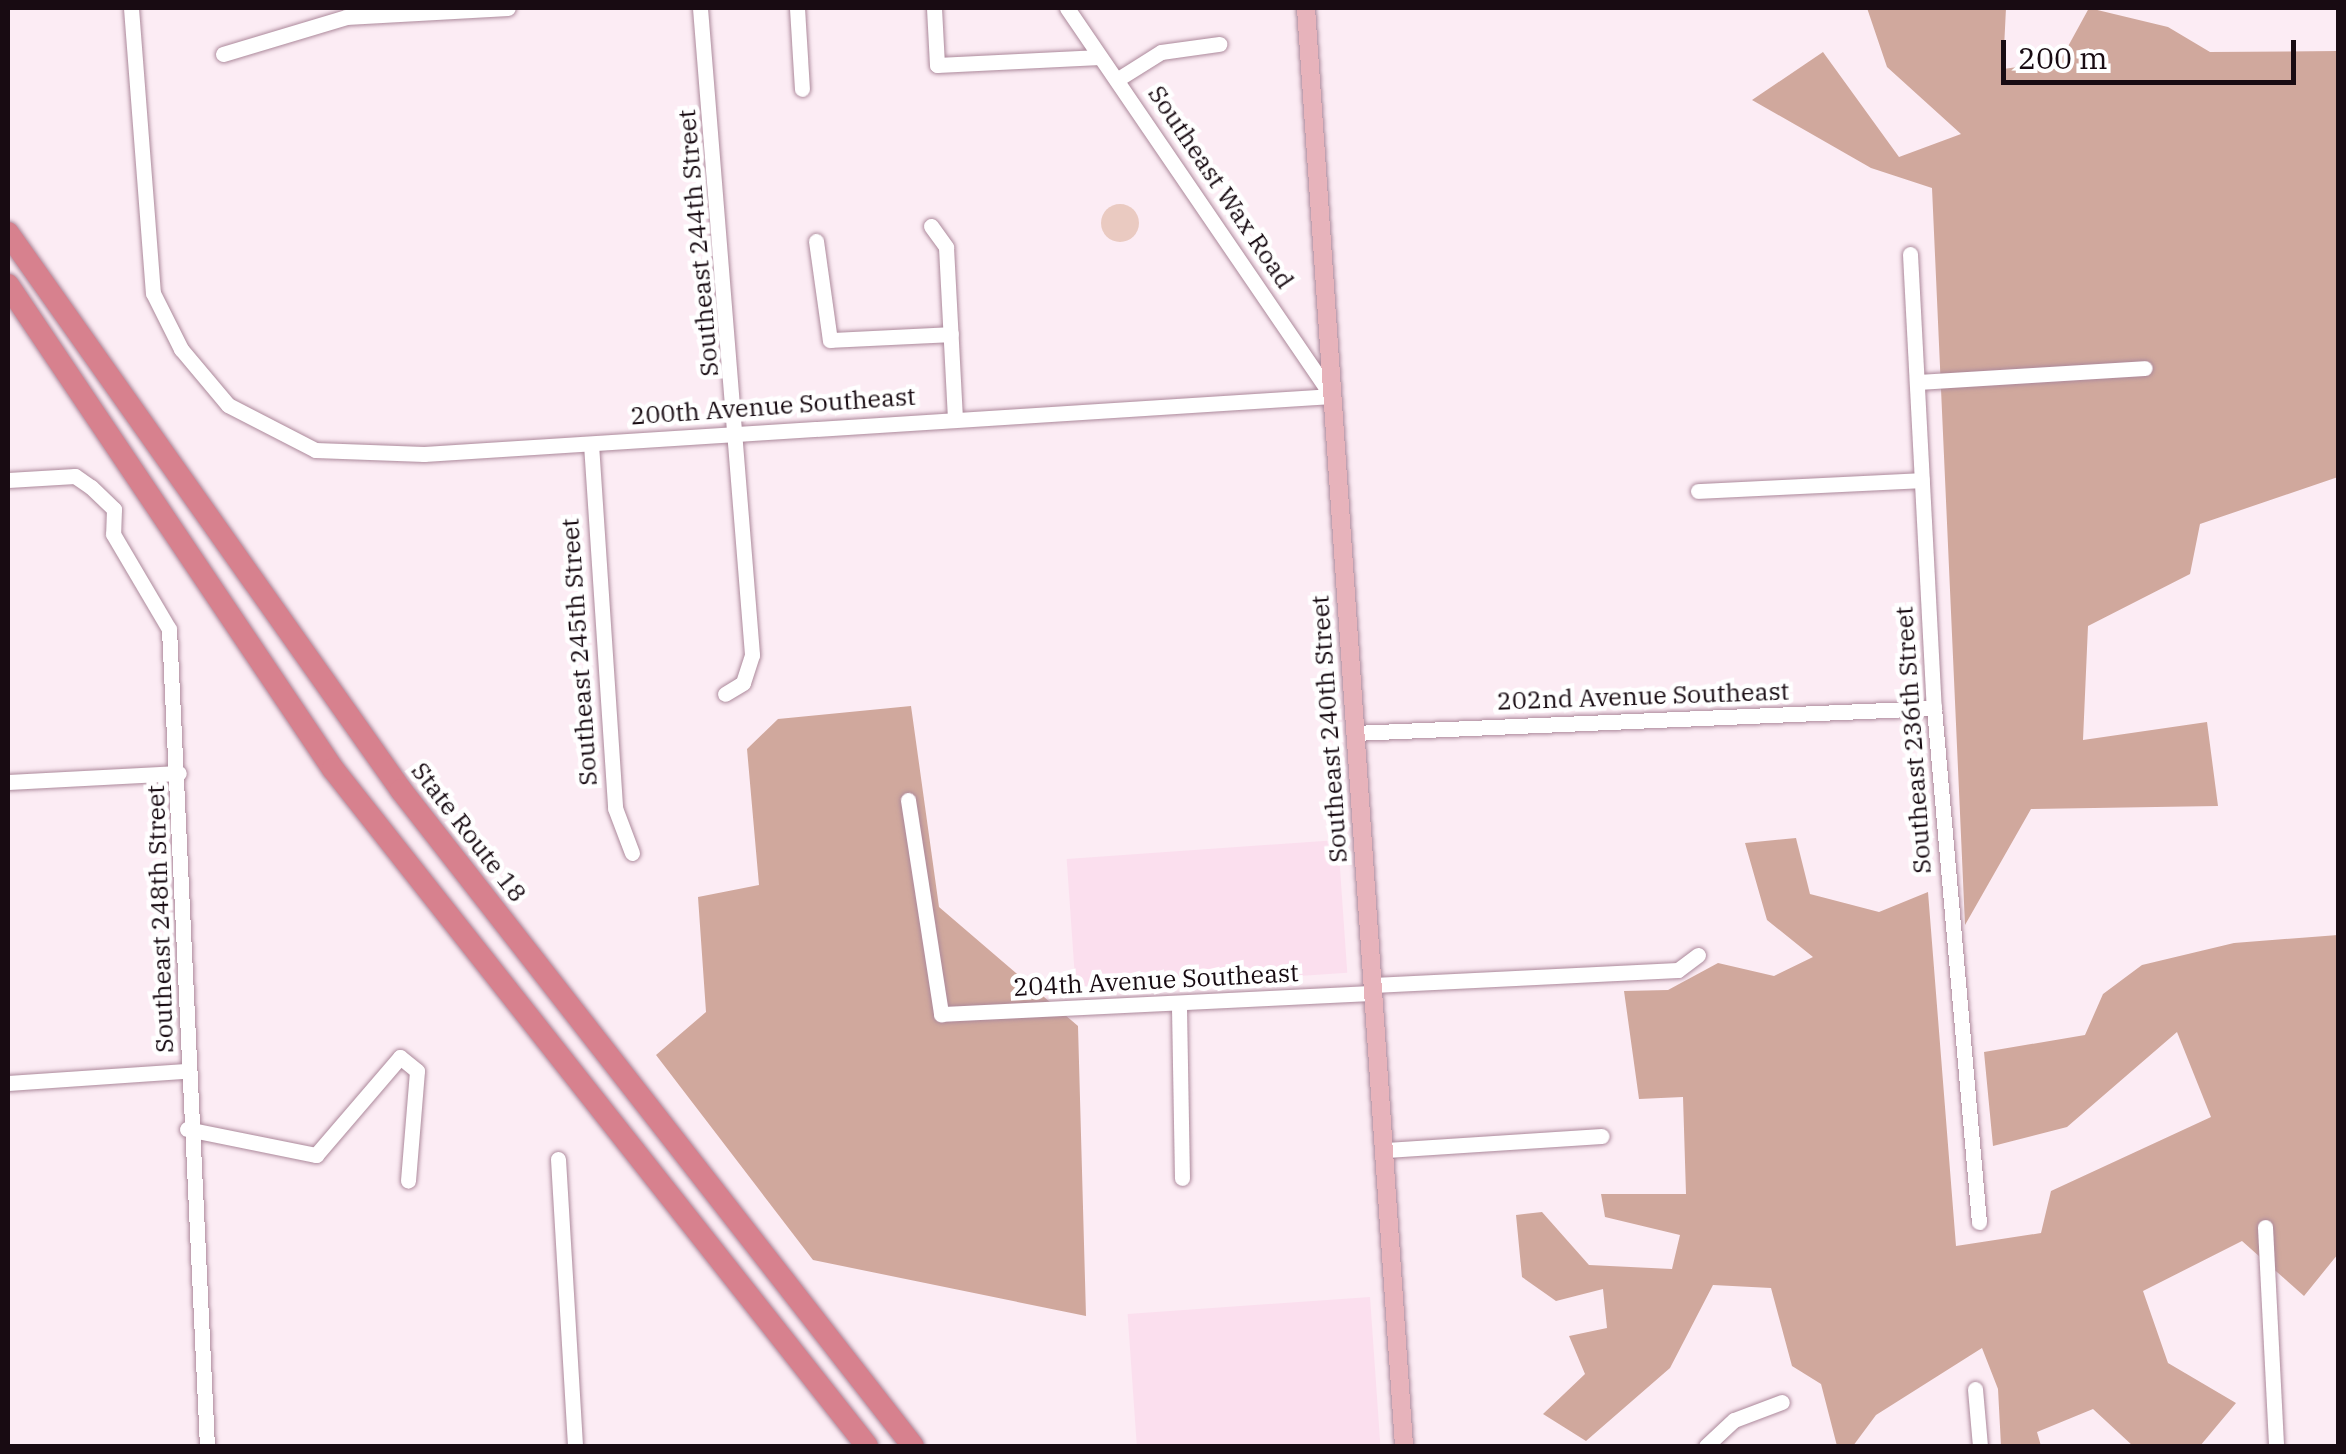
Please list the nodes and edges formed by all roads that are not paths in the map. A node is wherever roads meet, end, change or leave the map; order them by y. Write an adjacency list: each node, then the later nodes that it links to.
1 (131, 8): 24 (street, 200th Avenue Southeast)
2 (508, 8): 9 (street)
3 (798, 8): 12 (street)
4 (934, 8): 10 (street)
5 (1068, 8): 10 (street, Southeast Wax Road)
6 (1306, 8): 21 (main road, Southeast 240th Street)
7 (702, 12): 23 (street, Southeast 244th Street)
8 (1219, 44): 11 (street)
9 (223, 54)
10 (1100, 57): 11 (street, Southeast Wax Road)
11 (1118, 79): 21 (street, Southeast Wax Road)
12 (802, 89)
13 (931, 226): 18 (street)
14 (8, 233): 53 (highway, State Route 18)
15 (816, 241): 18 (street)
16 (1910, 254): 20 (street, Southeast 236th Street)
17 (8, 285): 52 (highway)
18 (951, 334): 22 (street)
19 (2145, 368): 20 (street)
20 (1917, 382): 26 (street, Southeast 236th Street)
21 (1332, 396): 22 (street, 200th Avenue Southeast); 30 (main road, Southeast 240th Street)
22 (955, 416): 23 (street, 200th Avenue Southeast)
23 (740, 435): 24 (street, 200th Avenue Southeast); 28 (street, Southeast 244th Street)
24 (590, 444): 34 (street, Southeast 245th Street)
25 (8, 480): 31 (street, Southeast 248th Street)
26 (1922, 480): 27 (street); 29 (street, Southeast 236th Street)
27 (1698, 490)
28 (725, 694)
29 (1934, 708): 30 (street, 202nd Avenue Southeast); 46 (street, Southeast 236th Street)
30 (1354, 733): 36 (main road, Southeast 240th Street)
31 (179, 774): 32 (street); 38 (street, Southeast 248th Street)
32 (8, 782)
33 (908, 800): 37 (street, 204th Avenue Southeast)
34 (632, 854)
35 (1698, 955): 36 (street, 204th Avenue Southeast)
36 (1373, 989): 37 (street, 204th Avenue Southeast); 42 (main road, Southeast 240th Street)
37 (1179, 1007): 44 (street)
38 (186, 1070): 39 (street); 40 (street, Southeast 248th Street)
39 (8, 1084)
40 (186, 1129): 45 (street); 50 (street, Southeast 248th Street)
41 (1602, 1136): 42 (street)
42 (1386, 1150): 54 (main road, Southeast 240th Street)
43 (558, 1159): 51 (street)
44 (1182, 1178)
45 (408, 1180)
46 (1980, 1222)
47 (2266, 1227): 57 (street)
48 (1976, 1389): 56 (street)
49 (1782, 1402): 55 (street)
50 (207, 1446)
51 (575, 1446)
52 (866, 1446)
53 (913, 1446)
54 (1404, 1446)
55 (1706, 1446)
56 (1980, 1446)
57 (2276, 1446)

